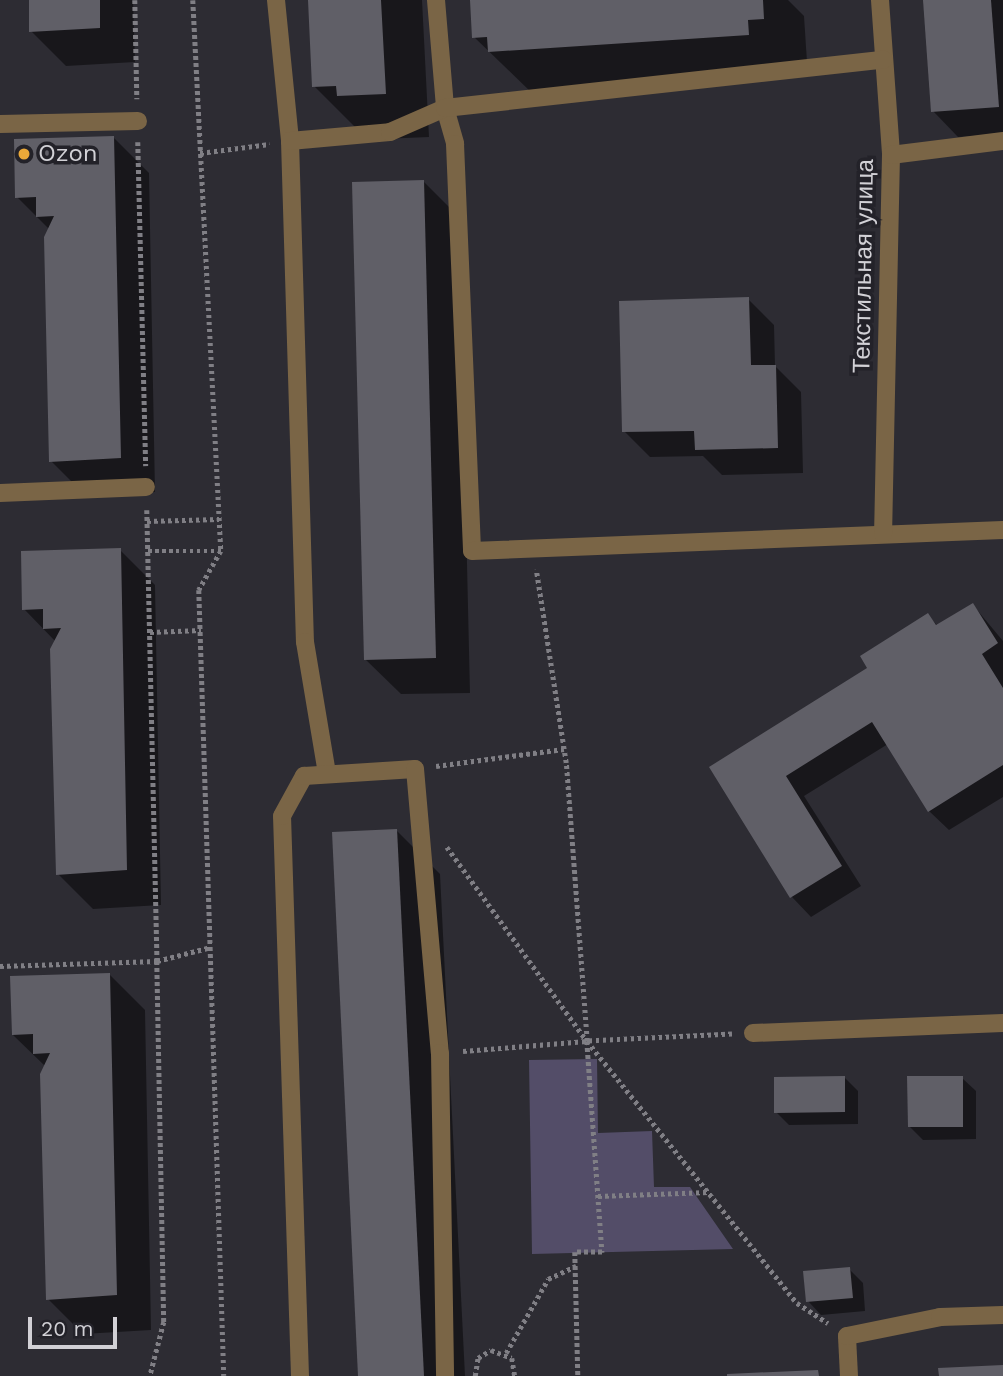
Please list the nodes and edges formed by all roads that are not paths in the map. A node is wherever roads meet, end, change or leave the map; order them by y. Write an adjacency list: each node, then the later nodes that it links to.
1 (276, 0): 8 (street)
2 (436, 0): 5 (street)
3 (880, 0): 4 (street, Текстильная улица)
4 (883, 60): 5 (street); 10 (street, Текстильная улица)
5 (445, 108): 8 (street); 14 (street)
6 (138, 121): 7 (street)
7 (0, 124)
8 (290, 141): 15 (street)
9 (1003, 141): 10 (street)
10 (891, 155): 14 (street, Текстильная улица)
11 (146, 487): 12 (street)
12 (0, 493)
13 (1003, 530): 14 (street)
14 (883, 534)
15 (327, 773): 19 (street); 20 (street)
16 (1003, 1023): 17 (street)
17 (754, 1033)
18 (1003, 1315): 21 (street)
19 (300, 1376)
20 (445, 1376)
21 (849, 1376)

